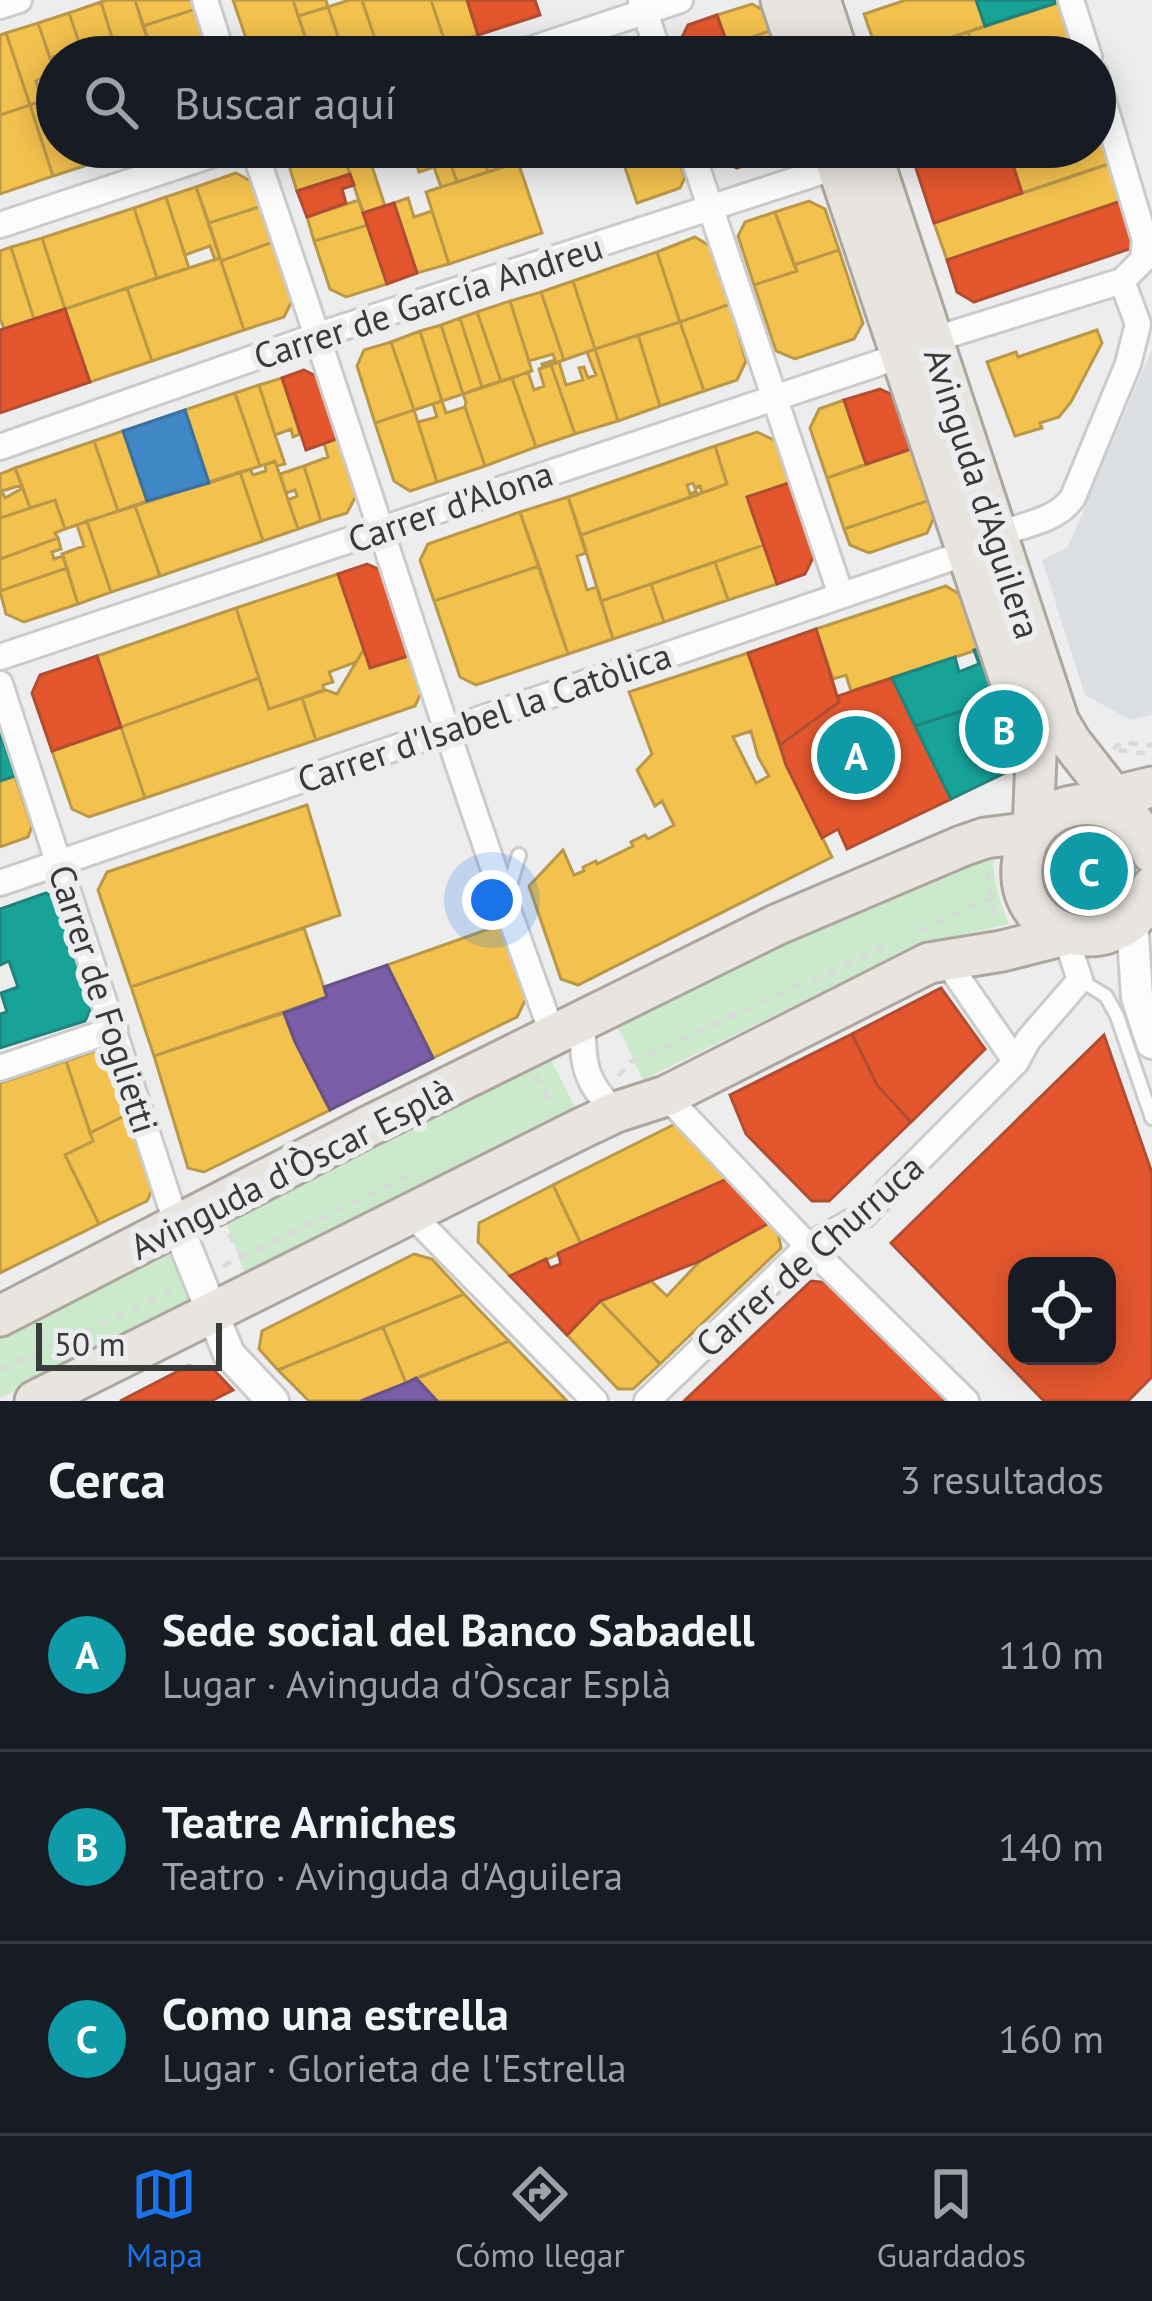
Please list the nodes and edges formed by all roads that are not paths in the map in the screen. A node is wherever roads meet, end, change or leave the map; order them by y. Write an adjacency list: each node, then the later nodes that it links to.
1 (19, 0): 7 (street)
2 (205, 0): 9 (street)
3 (680, 0): 8 (street)
4 (781, 0): 12 (main road)
5 (820, 0): 13 (main road)
6 (1071, 0): 14 (street)
7 (0, 6)
8 (643, 6): 10 (street); 11 (street)
9 (216, 36)
10 (564, 36)
11 (653, 36)
12 (793, 36)
13 (832, 36)
14 (1082, 36)
15 (1116, 144): 23 (street)
16 (172, 168): 22 (street)
17 (260, 168): 24 (street)
18 (697, 168): 21 (street)
19 (808, 168): 21 (street, Carrer de García Andreu)
20 (852, 168): 25 (main road, Avinguda d'Aguilera)
21 (711, 209): 24 (street, Carrer de García Andreu); 26 (street)
22 (0, 225)
23 (1121, 280): 25 (street, Carrer d'Alona); 29 (street, Carrer d'Isabel la Catòlica)
24 (319, 335): 27 (street, Carrer de García Andreu); 28 (street)
25 (916, 348): 26 (street, Carrer d'Alona); 29 (main road, Avinguda d'Aguilera)
26 (775, 398): 28 (street, Carrer d'Alona); 30 (street)
27 (0, 447)
28 (381, 529): 31 (street, Carrer d'Alona); 33 (street)
29 (983, 543): 30 (street, Carrer d'Isabel la Catòlica); 34 (main road, Avinguda d'Aguilera); 35 (main road, Avinguda d'Aguilera)
30 (841, 595): 33 (street, Carrer d'Isabel la Catòlica)
31 (0, 657)
32 (0, 684): 37 (street, Carrer de Foglietti)
33 (448, 730): 37 (street, Carrer d'Isabel la Catòlica); 39 (street)
34 (1127, 812): 35 (main road)
35 (1034, 832): 41 (main road, Avinguda d'Aguilera); 44 (main road, Avinguda d'Òscar Esplà)
36 (519, 855): 39 (lane)
37 (58, 863): 38 (street, Carrer d'Isabel la Catòlica); 45 (street, Carrer de Foglietti)
38 (0, 883)
39 (501, 906): 44 (street)
40 (1145, 906): 41 (main road); 46 (street)
41 (1065, 934): 42 (main road); 43 (street)
42 (937, 947): 47 (street); 49 (main road)
43 (1080, 980): 47 (street, Carrer de Churruca); 51 (lane)
44 (568, 1028): 50 (street); 53 (main road, Avinguda d'Òscar Esplà)
45 (115, 1029): 48 (street); 53 (street, Carrer de Foglietti)
46 (1152, 1043)
47 (1016, 1062): 54 (street, Carrer de Churruca)
48 (0, 1068)
49 (666, 1096): 50 (main road); 54 (street)
50 (605, 1101): 52 (main road)
51 (1152, 1118)
52 (411, 1214): 55 (main road); 59 (street)
53 (177, 1225): 55 (street, Carrer de Foglietti); 56 (main road, Avinguda d'Òscar Esplà)
54 (808, 1246): 60 (street, Carrer de Churruca); 61 (street)
55 (198, 1293): 57 (main road); 58 (street, Carrer de Foglietti)
56 (0, 1316)
57 (35, 1401)
58 (273, 1401)
59 (596, 1401)
60 (647, 1401)
61 (966, 1401)

